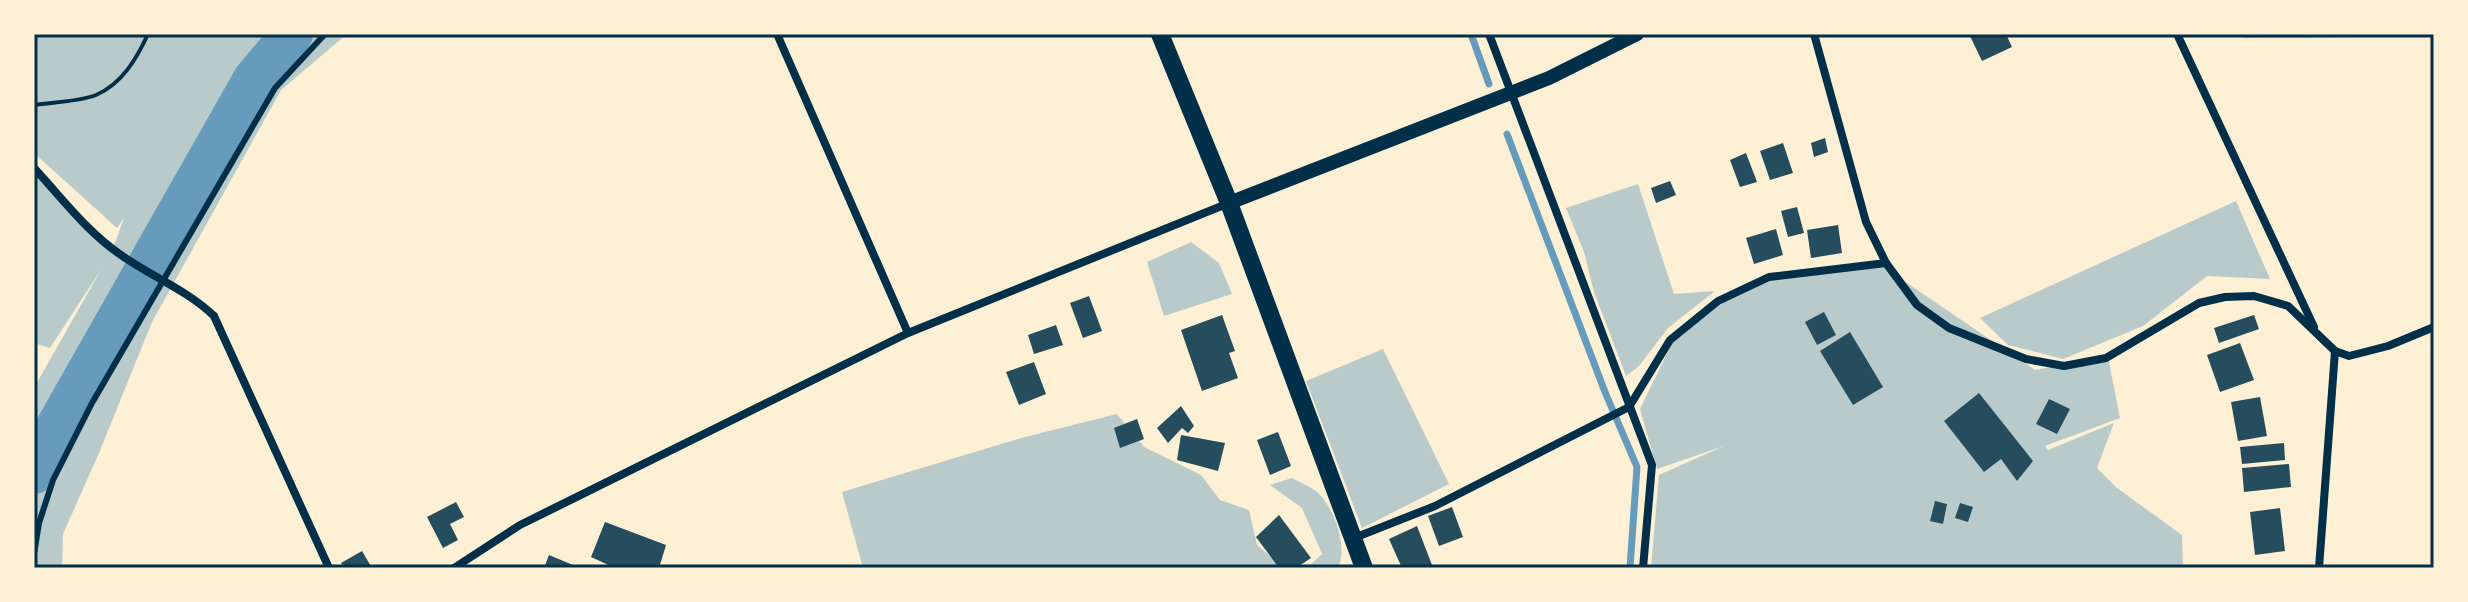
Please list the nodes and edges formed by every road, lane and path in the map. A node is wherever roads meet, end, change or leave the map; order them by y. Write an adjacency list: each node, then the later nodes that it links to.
1 (148, 34): 10 (path)
2 (325, 34): 14 (lane)
3 (777, 34): 16 (street)
4 (1160, 34): 12 (main road)
5 (1489, 34): 9 (street)
6 (1637, 34): 9 (street)
7 (1814, 34): 13 (street)
8 (2177, 34): 17 (street)
9 (1510, 94): 12 (street); 19 (street)
10 (34, 105)
11 (34, 168): 14 (street)
12 (1229, 203): 16 (street); 20 (main road)
13 (1886, 263): 17 (street); 19 (street)
14 (161, 279): 21 (lane); 22 (street)
15 (2434, 327): 18 (street)
16 (908, 333): 23 (street)
17 (2317, 333): 18 (street)
18 (2335, 351): 26 (street)
19 (1626, 408): 20 (street); 25 (street)
20 (1353, 538): 24 (main road)
21 (34, 554)
22 (329, 568)
23 (454, 568)
24 (1364, 568)
25 (1643, 568)
26 (2319, 568)

